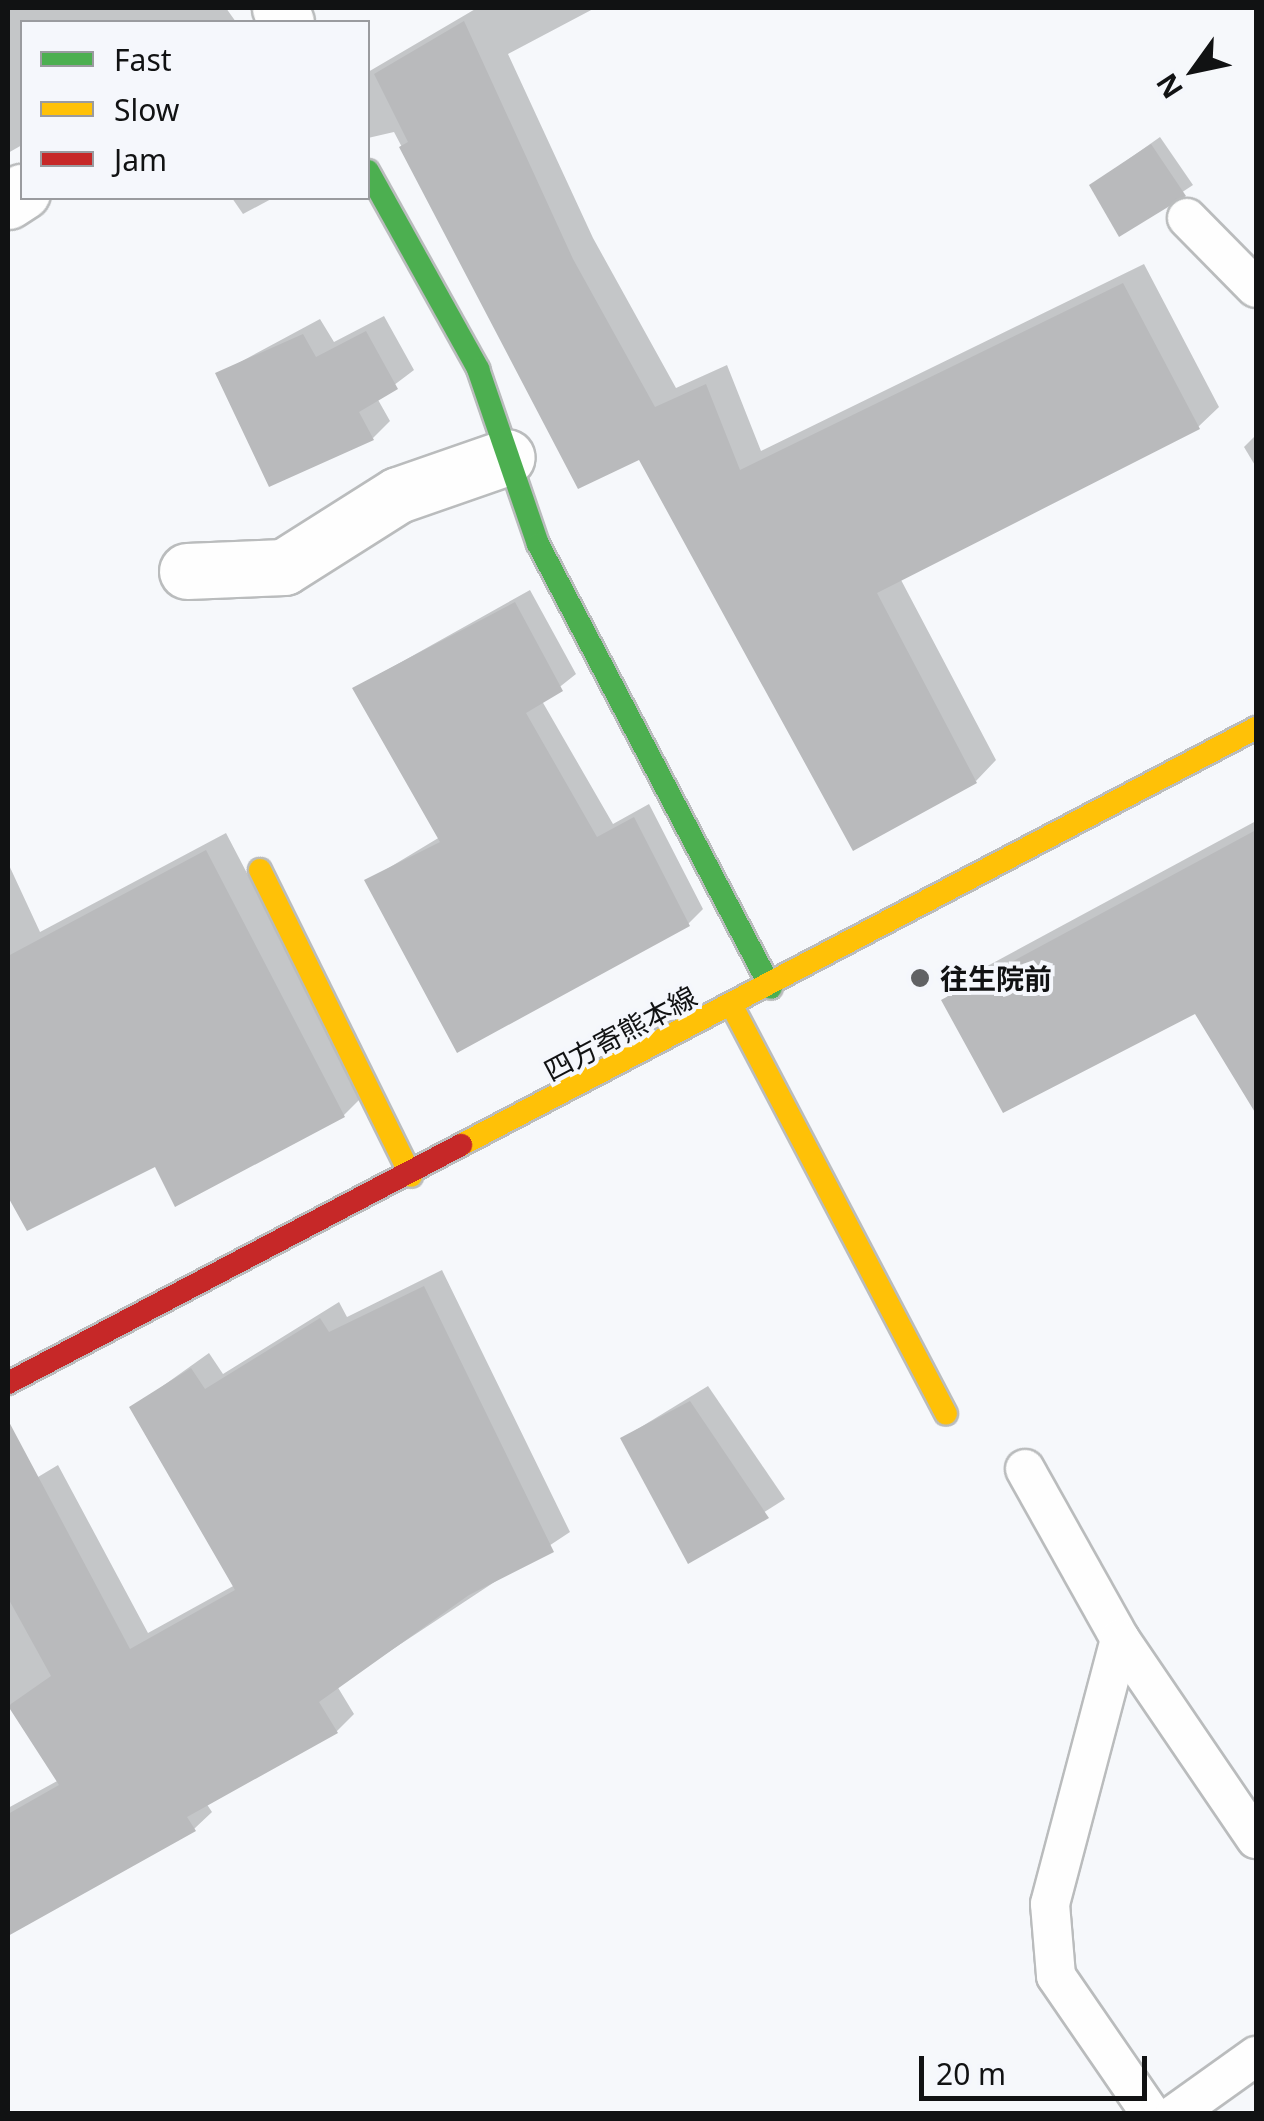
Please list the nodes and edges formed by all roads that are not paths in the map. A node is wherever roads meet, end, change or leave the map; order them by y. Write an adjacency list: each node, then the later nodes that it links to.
1 (370, 175): 4 (street)
2 (1187, 218): 3 (lane)
3 (1256, 288)
4 (507, 457): 5 (street); 8 (street)
5 (188, 571)
6 (1256, 728): 8 (street, 四方寄熊本線)
7 (260, 870): 10 (street)
8 (771, 988): 9 (street, 四方寄熊本線)
9 (732, 1008): 10 (street, 四方寄熊本線); 12 (street)
10 (410, 1176): 11 (street, 四方寄熊本線)
11 (8, 1383)
12 (946, 1414)
13 (1025, 1469): 14 (lane)
14 (1120, 1639): 15 (lane); 17 (lane)
15 (1256, 1839)
16 (1256, 2056): 18 (lane)
17 (1151, 2114)
18 (1174, 2114)

